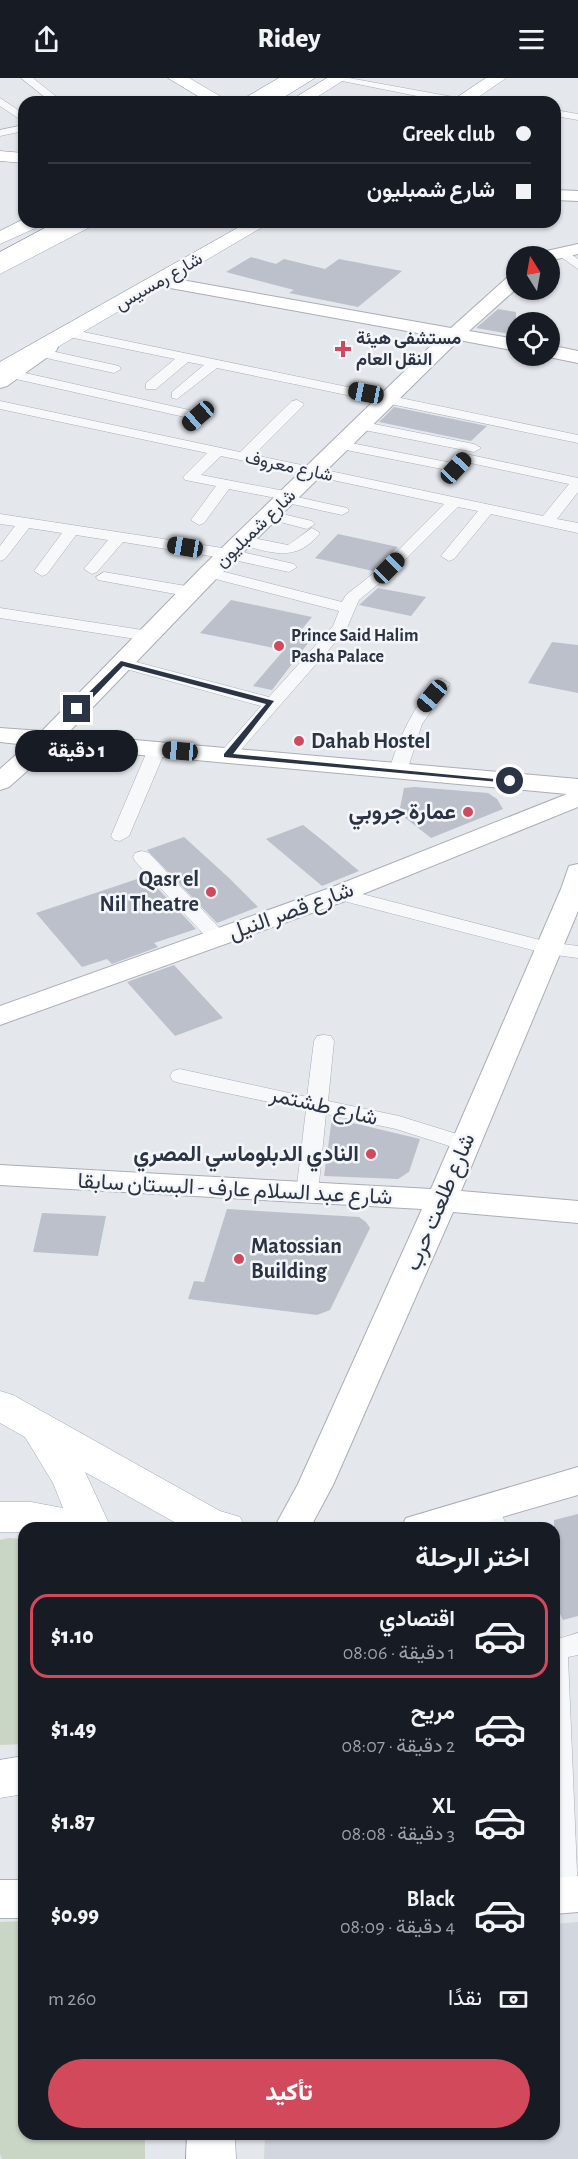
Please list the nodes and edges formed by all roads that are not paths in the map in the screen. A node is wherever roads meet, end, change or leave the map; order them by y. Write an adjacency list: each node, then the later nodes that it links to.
1 (26, 78): 8 (street)
2 (176, 78): 9 (main road)
3 (307, 78): 11 (main road)
4 (327, 78): 12 (main road)
5 (338, 78): 13 (main road); 14 (street)
6 (498, 78): 15 (main road)
7 (285, 79): 10 (main road)
8 (50, 96)
9 (210, 96)
10 (257, 96)
11 (275, 96)
12 (296, 96)
13 (307, 96)
14 (440, 96)
15 (469, 96)
16 (0, 101): 17 (street)
17 (18, 114)
18 (561, 114): 19 (street)
19 (578, 117)
20 (18, 129): 21 (street)
21 (0, 133)
22 (0, 151): 23 (main road)
23 (18, 152)
24 (0, 157): 25 (main road)
25 (18, 158)
26 (561, 195): 27 (street)
27 (578, 196)
28 (22, 228): 33 (main road)
29 (33, 228): 33 (main road)
30 (59, 228): 35 (main road)
31 (74, 228): 37 (main road)
32 (252, 228): 38 (main road, شارع رمسيس)
33 (3, 238)
34 (563, 252): 36 (street)
35 (0, 260)
36 (578, 265)
37 (0, 268)
38 (159, 281): 40 (street); 42 (main road, شارع رمسيس)
39 (506, 288): 40 (street, شارع شمبليون)
40 (456, 333): 41 (street); 52 (street, شارع شمبليون)
41 (506, 343)
42 (48, 346): 43 (main road); 45 (street); 48 (street); 49 (main road, شارع رمسيس)
43 (0, 350)
44 (560, 353): 46 (street)
45 (184, 357): 47 (street); 50 (street)
46 (578, 357)
47 (214, 363): 51 (street); 52 (street)
48 (114, 369)
49 (4, 376): 56 (street)
50 (151, 386)
51 (177, 395)
52 (387, 398): 57 (street); 58 (street, شارع شمبليون)
53 (212, 404): 56 (street)
54 (297, 404): 63 (street)
55 (0, 405): 60 (street, شارع معروف)
56 (198, 416): 60 (street)
57 (499, 423): 59 (street); 64 (street)
58 (359, 425): 61 (street, شارع شمبليون); 64 (street)
59 (578, 439)
60 (169, 441): 62 (street, شارع معروف)
61 (341, 445): 64 (street); 65 (street, شارع شمبليون)
62 (218, 451): 63 (street, شارع معروف); 67 (street)
63 (243, 457): 65 (street, شارع معروف)
64 (466, 458): 66 (street); 68 (street)
65 (315, 472): 68 (street, شارع معروف); 69 (street, شارع شمبليون)
66 (578, 482): 76 (street)
67 (225, 484): 69 (street); 75 (street)
68 (431, 496): 70 (street, شارع معروف)
69 (289, 497): 72 (street); 73 (street, شارع شمبليون)
70 (455, 501): 71 (street, شارع معروف); 88 (street)
71 (488, 508): 76 (street, شارع معروف); 83 (street)
72 (342, 511)
73 (270, 515): 81 (street, شارع شمبليون); 81 (street)
74 (0, 519): 77 (street)
75 (199, 520)
76 (547, 521): 78 (street, شارع معروف)
77 (25, 523): 79 (street); 82 (street)
78 (578, 528)
79 (72, 530): 80 (street); 85 (street)
80 (119, 537): 81 (street); 87 (street)
81 (236, 548): 84 (street); 86 (street, شارع شمبليون)
82 (0, 556)
83 (449, 556)
84 (289, 567)
85 (42, 571)
86 (209, 573): 87 (street, شارع شمبليون); 88 (street)
87 (192, 592): 90 (street, شارع شمبليون)
88 (347, 608): 93 (street)
89 (0, 613): 90 (street)
90 (148, 636): 91 (street, شارع شمبليون)
91 (121, 663): 93 (street); 95 (street, شارع شمبليون)
92 (442, 684): 98 (street)
93 (271, 703): 97 (street)
94 (0, 735): 95 (street)
95 (47, 740): 96 (street); 99 (street, شارع شمبليون)
96 (157, 749): 97 (street); 102 (street)
97 (227, 756): 98 (street)
98 (398, 771): 100 (street)
99 (0, 782)
100 (578, 787)
101 (578, 798): 105 (street, شارع قصر النيل)
102 (120, 836)
103 (142, 857): 106 (street)
104 (577, 883): 107 (street, شارع طلعت حرب)
105 (339, 894): 106 (street, شارع قصر النيل); 107 (street)
106 (218, 938): 109 (street, شارع قصر النيل)
107 (548, 948): 108 (street); 113 (street, شارع طلعت حرب)
108 (578, 952)
109 (0, 1016)
110 (324, 1041): 112 (street)
111 (180, 1076): 112 (street, شارع طشتمر)
112 (318, 1104): 113 (street, شارع طشتمر); 115 (street)
113 (465, 1144): 116 (street, شارع طلعت حرب)
114 (0, 1175): 115 (street, شارع عبد السلام عارف - البستان سابقا)
115 (307, 1193): 116 (street, شارع عبد السلام عارف - البستان سابقا)
116 (442, 1200): 117 (street, شارع عبد السلام عارف - البستان سابقا); 126 (street, شارع طلعت حرب)
117 (578, 1212)
118 (0, 1405): 119 (main road)
119 (38, 1427): 124 (main road); 125 (main road)
120 (578, 1481): 122 (street)
121 (0, 1517): 123 (main road)
122 (491, 1518): 127 (street)
123 (63, 1522)
124 (89, 1522)
125 (206, 1522)
126 (295, 1522)
127 (462, 1522)
128 (560, 1648): 129 (street)
129 (564, 1771): 132 (street)
130 (18, 1776): 131 (main road)
131 (0, 1779)
132 (565, 1895)
133 (0, 1899): 134 (street)
134 (18, 1899)
135 (211, 2140): 136 (main road)
136 (211, 2159)

